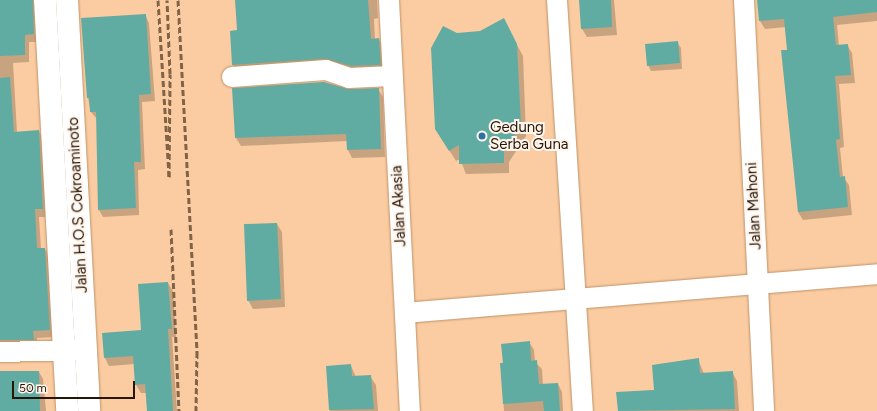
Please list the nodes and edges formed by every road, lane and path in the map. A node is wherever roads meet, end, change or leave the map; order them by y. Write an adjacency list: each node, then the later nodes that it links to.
1 (46, 0): 13 (main road, Jalan H.O.S Cokroaminoto)
2 (67, 0): 12 (main road, Jalan H.O.S Cokroaminoto)
3 (388, 0): 6 (street, Jalan Akasia)
4 (557, 0): 10 (street)
5 (744, 0): 9 (street, Jalan Mahoni)
6 (392, 76): 7 (street); 11 (street, Jalan Akasia)
7 (232, 77)
8 (877, 274): 9 (street)
9 (758, 284): 10 (street); 19 (street, Jalan Mahoni)
10 (576, 299): 11 (street); 18 (street)
11 (405, 313): 17 (street, Jalan Akasia)
12 (86, 350): 13 (street); 16 (main road, Jalan H.O.S Cokroaminoto)
13 (64, 351): 14 (street); 15 (main road, Jalan H.O.S Cokroaminoto)
14 (0, 352)
15 (67, 411)
16 (89, 411)
17 (410, 411)
18 (583, 411)
19 (764, 411)

